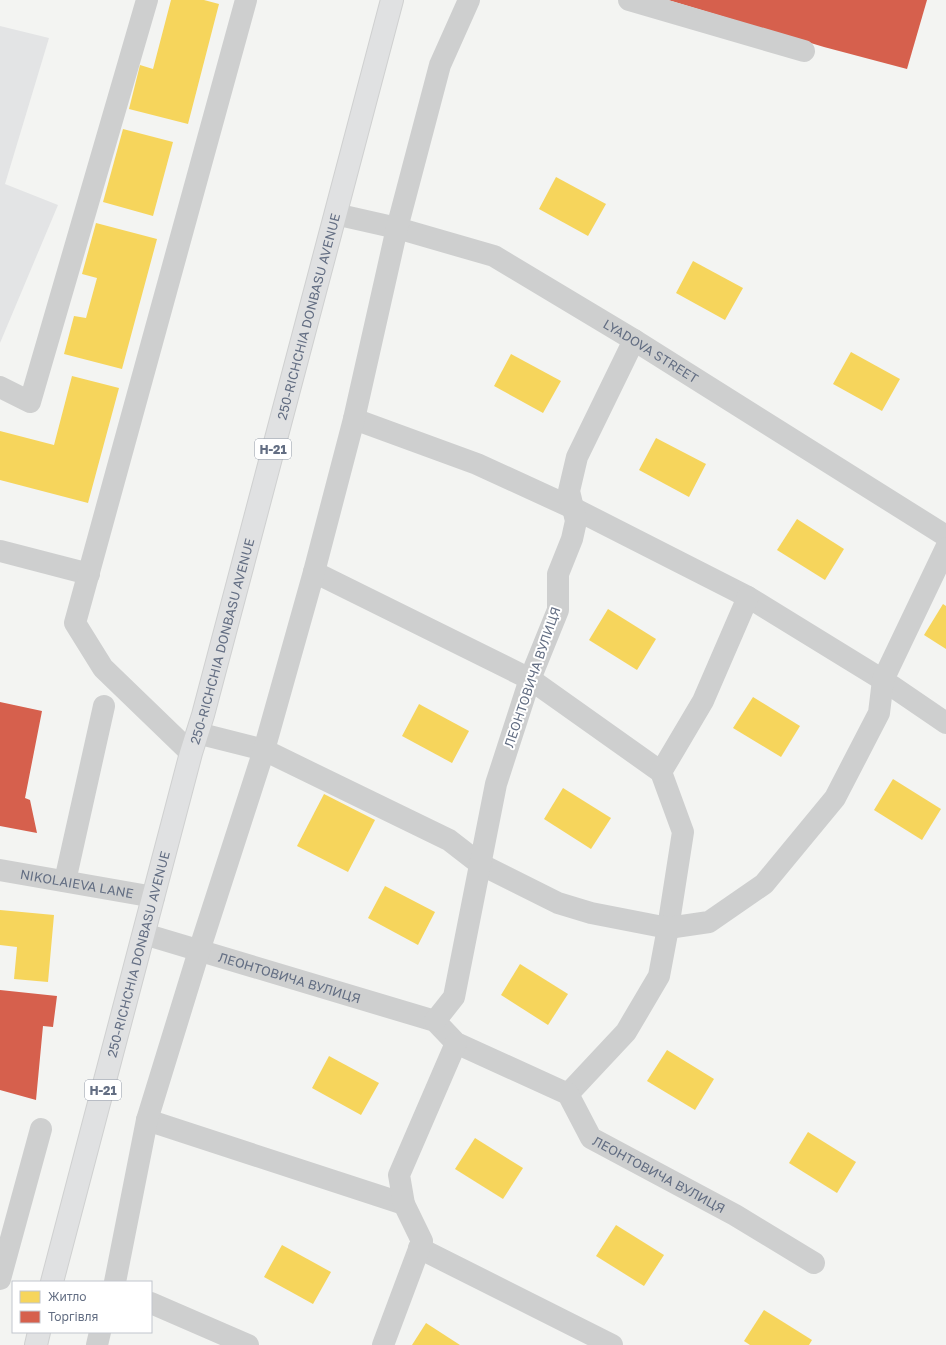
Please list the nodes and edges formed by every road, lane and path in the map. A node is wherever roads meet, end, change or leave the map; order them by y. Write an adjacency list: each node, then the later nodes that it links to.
1 (148, 0): 10 (street)
2 (246, 0): 17 (street)
3 (392, 0): 7 (main road, 250-RICHCHIA DONBASU AVENUE / Н-21)
4 (469, 0): 8 (street)
5 (629, 0): 6 (street)
6 (804, 51)
7 (335, 214): 8 (street, LYADOVA STREET); 23 (main road, 250-RICHCHIA DONBASU AVENUE / Н-21)
8 (397, 228): 9 (street, LYADOVA STREET); 11 (street)
9 (634, 340): 12 (street, ЛЕОНТОВИЧА ВУЛИЦЯ); 13 (street, LYADOVA STREET)
10 (0, 387)
11 (354, 419): 12 (street); 16 (street)
12 (573, 508): 18 (street); 19 (street, ЛЕОНТОВИЧА ВУЛИЦЯ)
13 (946, 536)
14 (946, 548): 20 (street)
15 (0, 551): 17 (street)
16 (314, 572): 19 (street); 24 (street)
17 (89, 574): 23 (street)
18 (748, 597): 20 (street); 25 (street)
19 (530, 679): 25 (street); 26 (street, ЛЕОНТОВИЧА ВУЛИЦЯ)
20 (883, 680): 22 (street); 30 (street)
21 (104, 706): 28 (street)
22 (946, 723)
23 (194, 743): 24 (street); 29 (main road, 250-RICHCHIA DONBASU AVENUE / Н-21)
24 (264, 750): 26 (street); 32 (street)
25 (661, 772): 30 (street)
26 (480, 864): 30 (street); 33 (street, ЛЕОНТОВИЧА ВУЛИЦЯ)
27 (0, 870): 28 (street, NIKOLAIEVA LANE)
28 (65, 881): 29 (street, NIKOLAIEVA LANE)
29 (154, 897): 31 (main road, 250-RICHCHIA DONBASU AVENUE / Н-21)
30 (668, 928): 35 (street)
31 (144, 934): 32 (street, ЛЕОНТОВИЧА ВУЛИЦЯ); 42 (main road, 250-RICHCHIA DONBASU AVENUE / Н-21)
32 (199, 951): 33 (street, ЛЕОНТОВИЧА ВУЛИЦЯ); 36 (street)
33 (435, 1021): 34 (street, ЛЕОНТОВИЧА ВУЛИЦЯ)
34 (456, 1042): 35 (street, ЛЕОНТОВИЧА ВУЛИЦЯ); 38 (street)
35 (568, 1094): 40 (street, ЛЕОНТОВИЧА ВУЛИЦЯ)
36 (148, 1120): 38 (street); 43 (street)
37 (41, 1129): 41 (street)
38 (404, 1204): 39 (street)
39 (419, 1248): 50 (street); 51 (street)
40 (814, 1263)
41 (0, 1279)
42 (52, 1281)
43 (115, 1281)
44 (152, 1303): 49 (street)
45 (39, 1333): 47 (main road)
46 (100, 1333): 48 (street)
47 (36, 1345)
48 (96, 1345)
49 (248, 1345)
50 (383, 1345)
51 (612, 1345)

